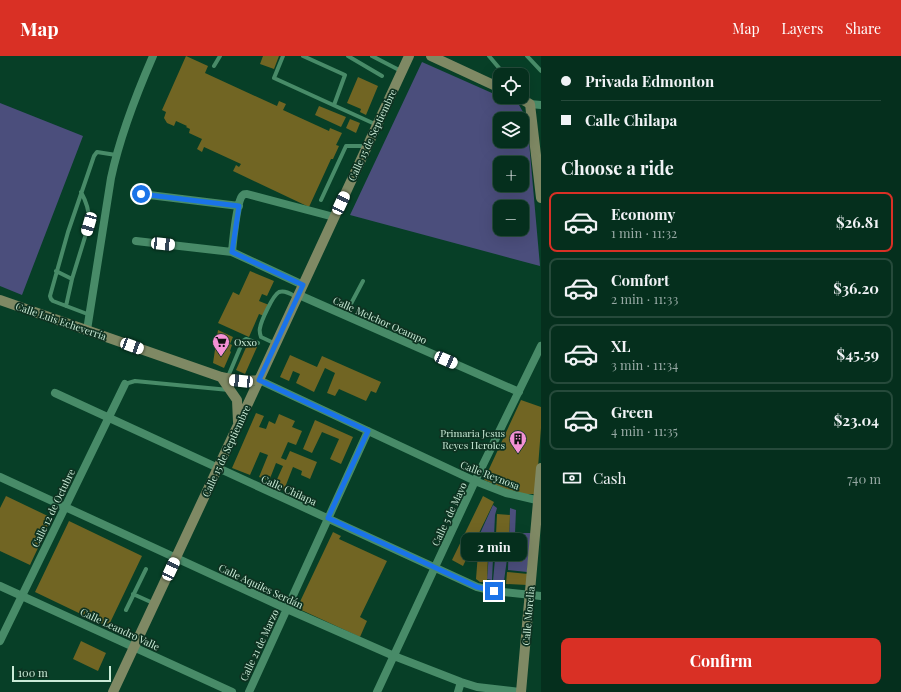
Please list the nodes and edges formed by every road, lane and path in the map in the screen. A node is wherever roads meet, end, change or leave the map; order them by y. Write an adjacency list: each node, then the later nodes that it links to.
1 (154, 56): 22 (street)
2 (220, 56): 11 (lane)
3 (283, 56): 18 (lane)
4 (303, 56): 18 (lane)
5 (348, 56): 15 (lane)
6 (372, 56): 13 (lane)
7 (409, 56): 13 (street, Calle 15 de Septiembre)
8 (431, 56): 16 (street)
9 (489, 56): 12 (lane)
10 (527, 56): 14 (lane)
11 (214, 66)
12 (499, 68)
13 (402, 72): 20 (street, Calle 15 de Septiembre)
14 (541, 72)
15 (382, 76)
16 (493, 85)
17 (530, 104): 19 (street); 25 (street)
18 (334, 105): 20 (lane)
19 (541, 105)
20 (377, 125): 21 (street, Calle 15 de Septiembre)
21 (367, 146): 26 (lane); 28 (street, Calle 15 de Septiembre)
22 (116, 155): 23 (lane); 38 (street)
23 (81, 191): 31 (lane); 32 (lane)
24 (141, 194): 27 (street)
25 (541, 198)
26 (321, 200)
27 (239, 206): 28 (street); 30 (street)
28 (334, 217): 34 (street, Calle 15 de Septiembre)
29 (136, 241): 30 (street, Calle Melchor Ocampo)
30 (232, 252): 34 (street, Calle Melchor Ocampo)
31 (56, 271): 32 (lane); 36 (lane)
32 (72, 279): 36 (lane)
33 (363, 281): 37 (lane)
34 (300, 293): 37 (street, Calle Melchor Ocampo); 41 (street, Calle 15 de Septiembre); 41 (lane)
35 (0, 300): 39 (street, Calle Luis Echeverría)
36 (66, 306): 38 (lane)
37 (345, 315): 47 (street, Calle Melchor Ocampo)
38 (90, 316): 39 (street)
39 (87, 330): 43 (street, Calle Luis Echeverría)
40 (258, 344): 43 (lane)
41 (276, 344): 44 (street, Calle 15 de Septiembre)
42 (541, 346): 47 (street, Calle 5 de Mayo)
43 (224, 378): 44 (street, Calle Luis Echeverría); 46 (street)
44 (259, 380): 50 (street, Calle 15 de Septiembre); 51 (street, Calle Reynosa)
45 (125, 384): 46 (lane); 49 (street, Calle 12 de Octubre)
46 (231, 390): 50 (street)
47 (519, 392): 55 (street, Calle 5 de Mayo)
48 (56, 393): 49 (street, Calle Chilapa)
49 (108, 417): 53 (street, Calle Chilapa); 57 (street, Calle 12 de Octubre)
50 (238, 425): 53 (street, Calle 15 de Septiembre)
51 (368, 431): 55 (street, Calle Reynosa); 58 (street, Calle 21 de Marzo)
52 (541, 468): 56 (street, Calle Morelia)
53 (218, 469): 58 (street, Calle Chilapa); 59 (street, Calle 15 de Septiembre)
54 (0, 477): 57 (street, Calle Aquiles Serdán)
55 (475, 481): 56 (street, Calle Reynosa); 60 (street, Calle 5 de Mayo)
56 (540, 501): 64 (street, Calle Morelia)
57 (64, 507): 59 (street, Calle Aquiles Serdán); 65 (street, Calle 12 de Octubre)
58 (328, 518): 60 (street, Calle Chilapa); 68 (street, Calle 21 de Marzo)
59 (176, 557): 67 (street, Calle 15 de Septiembre); 68 (street, Calle Aquiles Serdán)
60 (434, 568): 64 (street, Calle Chilapa); 72 (street, Calle 5 de Mayo)
61 (146, 569): 63 (lane)
62 (0, 586): 65 (street, Calle Leandro Valle)
63 (133, 594): 67 (lane); 69 (lane)
64 (530, 595): 66 (street, Calle Chilapa); 79 (street, Calle Morelia)
65 (22, 596): 70 (street, Calle 12 de Octubre); 71 (street, Calle Leandro Valle)
66 (541, 596)
67 (155, 603): 71 (street, Calle 15 de Septiembre)
68 (287, 609): 72 (street, Calle Aquiles Serdán); 76 (street, Calle 21 de Marzo)
69 (126, 610)
70 (0, 641)
71 (134, 647): 74 (street, Calle 15 de Septiembre); 75 (street, Calle Leandro Valle)
72 (394, 656): 73 (street, Calle Aquiles Serdán); 77 (street, Calle 5 de Mayo)
73 (460, 682): 78 (street); 79 (street, Calle Aquiles Serdán)
74 (113, 692)
75 (232, 692)
76 (249, 692)
77 (377, 692)
78 (458, 692)
79 (521, 692)

